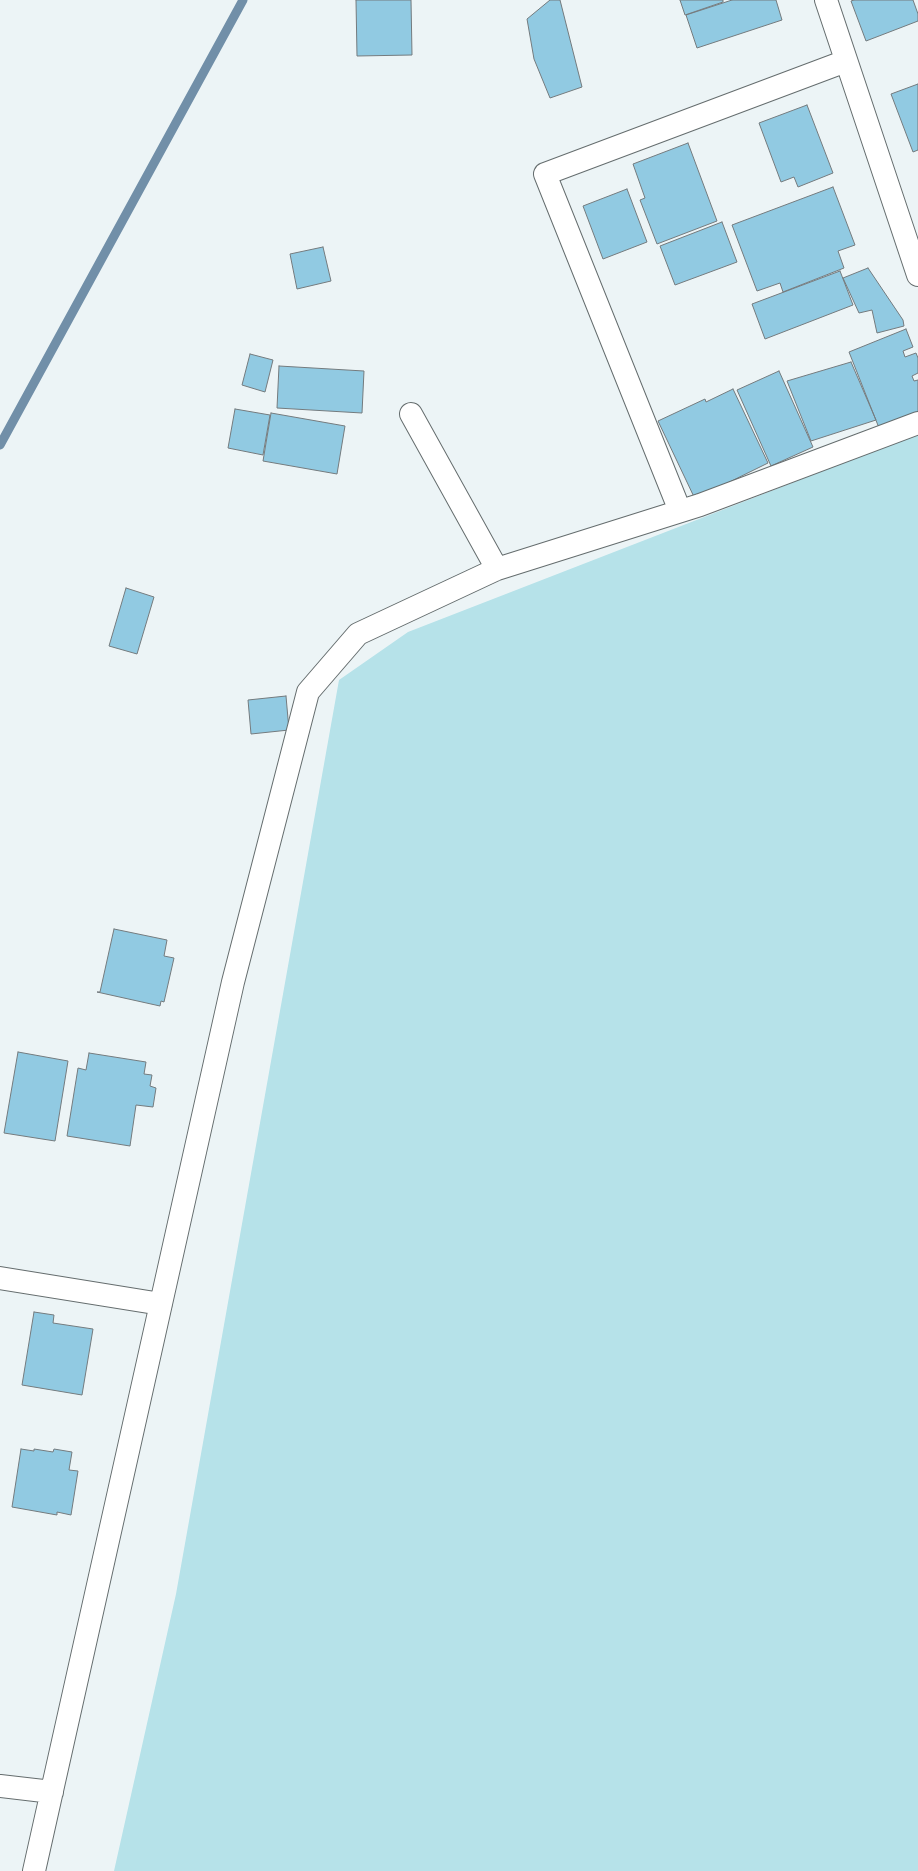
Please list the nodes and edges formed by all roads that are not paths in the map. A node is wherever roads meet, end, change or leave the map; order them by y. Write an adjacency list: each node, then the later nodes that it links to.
1 (826, 0): 2 (street)
2 (846, 61): 3 (street); 6 (street)
3 (918, 275)
4 (411, 414): 7 (street)
5 (918, 423): 6 (street)
6 (680, 511): 7 (street)
7 (497, 569): 9 (street)
8 (0, 1278): 9 (street)
9 (161, 1304): 11 (street)
10 (0, 1786): 11 (street)
11 (52, 1792): 12 (street)
12 (34, 1871)

